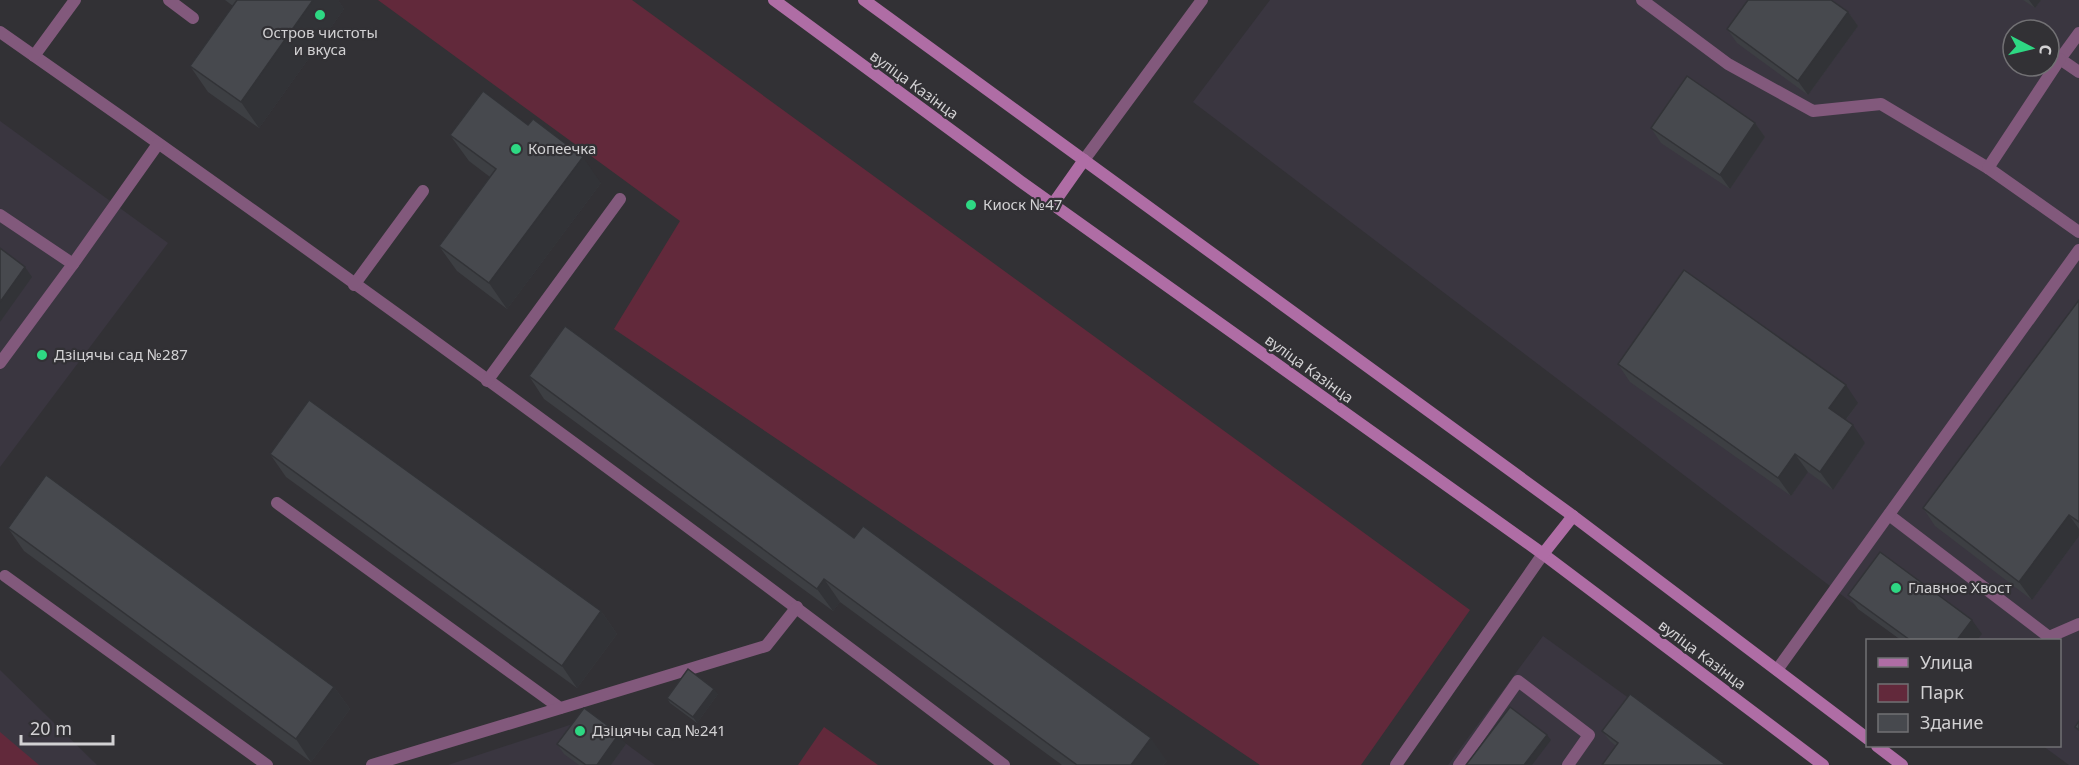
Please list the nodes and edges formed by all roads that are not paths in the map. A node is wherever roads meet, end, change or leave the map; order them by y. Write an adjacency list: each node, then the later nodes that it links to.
1 (75, 0): 10 (street)
2 (169, 0): 7 (street)
3 (774, 0): 20 (main road, вуліца Казінца)
4 (864, 0): 16 (main road)
5 (1202, 0): 16 (street)
6 (1642, 0): 17 (street)
7 (193, 18)
8 (0, 32): 10 (street)
9 (2079, 33): 11 (street)
10 (34, 56): 15 (street)
11 (2061, 58)
12 (2061, 60): 13 (street)
13 (2079, 72)
14 (2047, 78): 17 (street)
15 (158, 144): 24 (street); 25 (street)
16 (1084, 160): 20 (main road); 30 (main road)
17 (1988, 168): 22 (street)
18 (423, 191): 25 (street)
19 (620, 199): 27 (street)
20 (1053, 204): 31 (main road, вуліца Казінца)
21 (0, 215): 24 (street)
22 (2079, 232)
23 (2079, 250): 29 (street)
24 (72, 264): 26 (street)
25 (354, 285): 27 (street)
26 (0, 363)
27 (488, 381): 33 (street)
28 (277, 502): 36 (street)
29 (1888, 515): 34 (street); 35 (street)
30 (1573, 516): 31 (main road); 35 (main road)
31 (1543, 554): 42 (street); 45 (main road, вуліца Казінца)
32 (5, 576): 39 (street)
33 (797, 608): 36 (street); 41 (street)
34 (2079, 624)
35 (1777, 670): 37 (main road)
36 (560, 708): 40 (street)
37 (1866, 737)
38 (1877, 747): 46 (main road)
39 (267, 765)
40 (372, 765)
41 (1005, 765)
42 (1396, 765)
43 (1459, 765): 44 (street)
44 (1568, 765)
45 (1823, 765)
46 (1902, 765)

